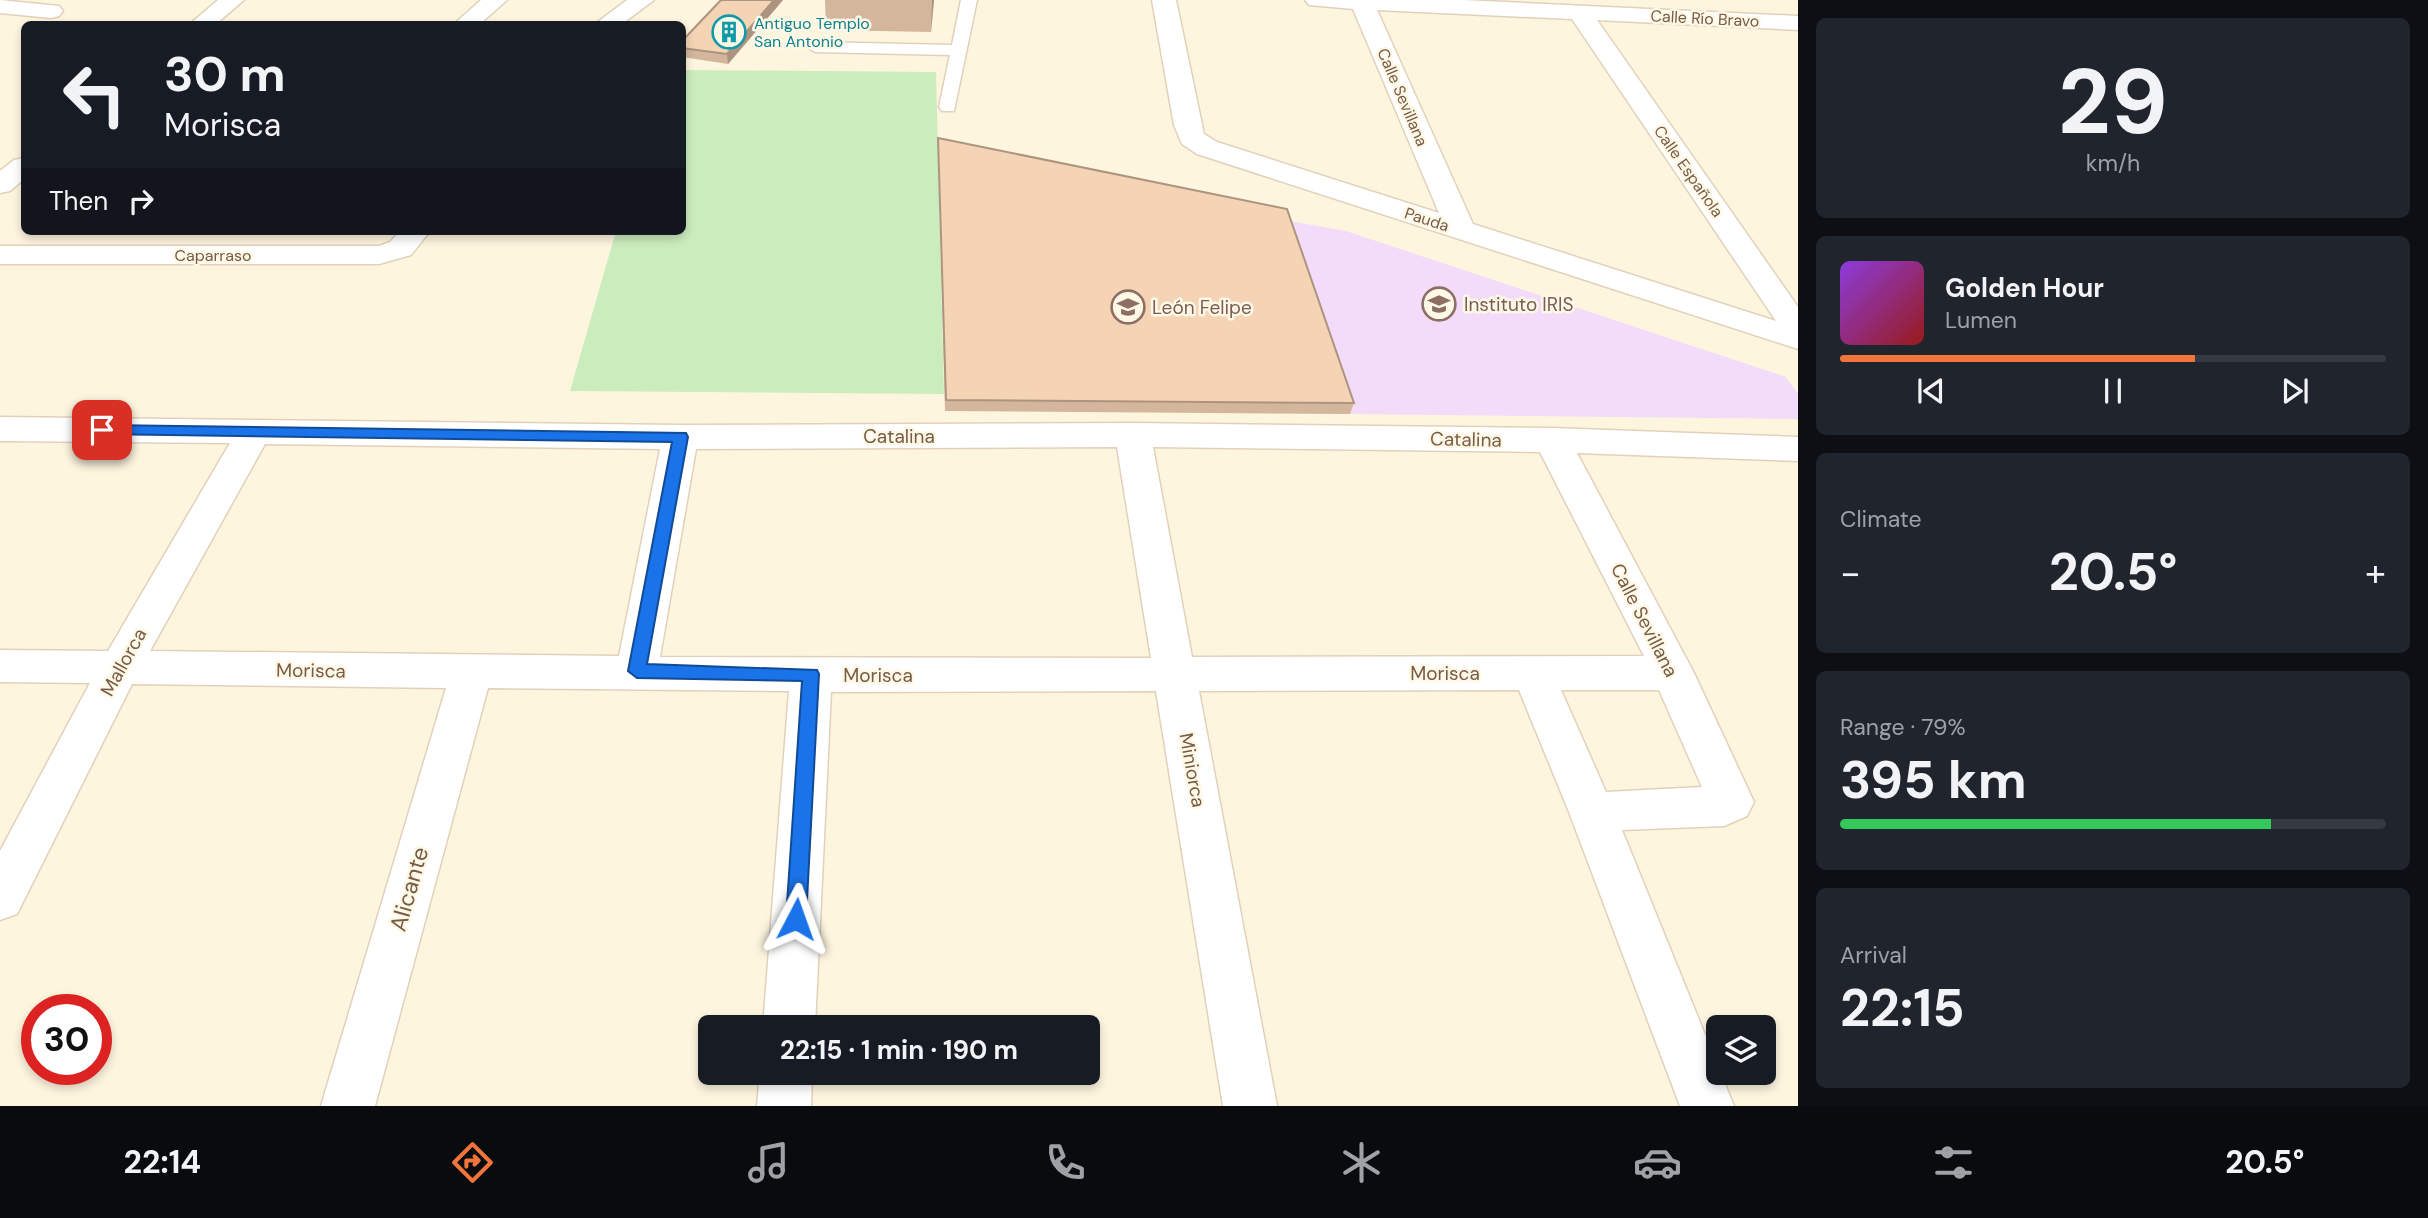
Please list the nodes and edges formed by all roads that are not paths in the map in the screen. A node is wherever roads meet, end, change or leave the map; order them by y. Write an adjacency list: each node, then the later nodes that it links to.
1 (232, 0): 13 (street)
2 (495, 0): 14 (street)
3 (642, 0): 15 (street)
4 (969, 0): 18 (lane)
5 (1164, 0): 22 (street, Pauda)
6 (1317, 0): 8 (street, Calle Río Bravo)
7 (1756, 0): 16 (street)
8 (1362, 2): 9 (street, Calle Río Bravo); 22 (street, Calle Sevillana)
9 (1495, 4): 12 (street, Calle Río Bravo)
10 (0, 6): 11 (street)
11 (51, 11)
12 (1580, 13): 16 (street, Calle Río Bravo); 25 (street, Calle Española)
13 (206, 21)
14 (470, 21)
15 (611, 21)
16 (1792, 23)
17 (815, 47): 18 (lane)
18 (959, 50): 19 (lane)
19 (948, 107)
20 (21, 168): 21 (street)
21 (0, 185)
22 (1461, 230): 26 (street, Pauda)
23 (413, 235): 24 (street, Caparraso)
24 (0, 255)
25 (1798, 330)
26 (1798, 339)
27 (0, 429): 28 (street, Catalina)
28 (256, 431): 30 (street, Catalina); 34 (street, Mallorca)
29 (1133, 435): 30 (street, Catalina); 31 (street, Catalina); 40 (street, Miniorca)
30 (680, 437): 35 (street)
31 (1552, 440): 32 (street, Catalina); 38 (street, Calle Sevillana)
32 (1798, 449)
33 (0, 666): 34 (street, Morisca)
34 (119, 668): 37 (street, Morisca); 42 (street, Mallorca)
35 (637, 671): 37 (street, Morisca); 39 (street, Morisca)
36 (1532, 672): 38 (street, Morisca); 40 (street, Morisca); 41 (street)
37 (471, 673): 45 (street, Alicante)
38 (1673, 673): 41 (street, Calle Sevillana)
39 (811, 674): 40 (street, Morisca); 43 (street)
40 (1177, 675): 47 (street, Miniorca)
41 (1592, 812): 48 (street)
42 (0, 898)
43 (790, 1015)
44 (785, 1085): 46 (street)
45 (348, 1106)
46 (784, 1106)
47 (1250, 1106)
48 (1707, 1106)

